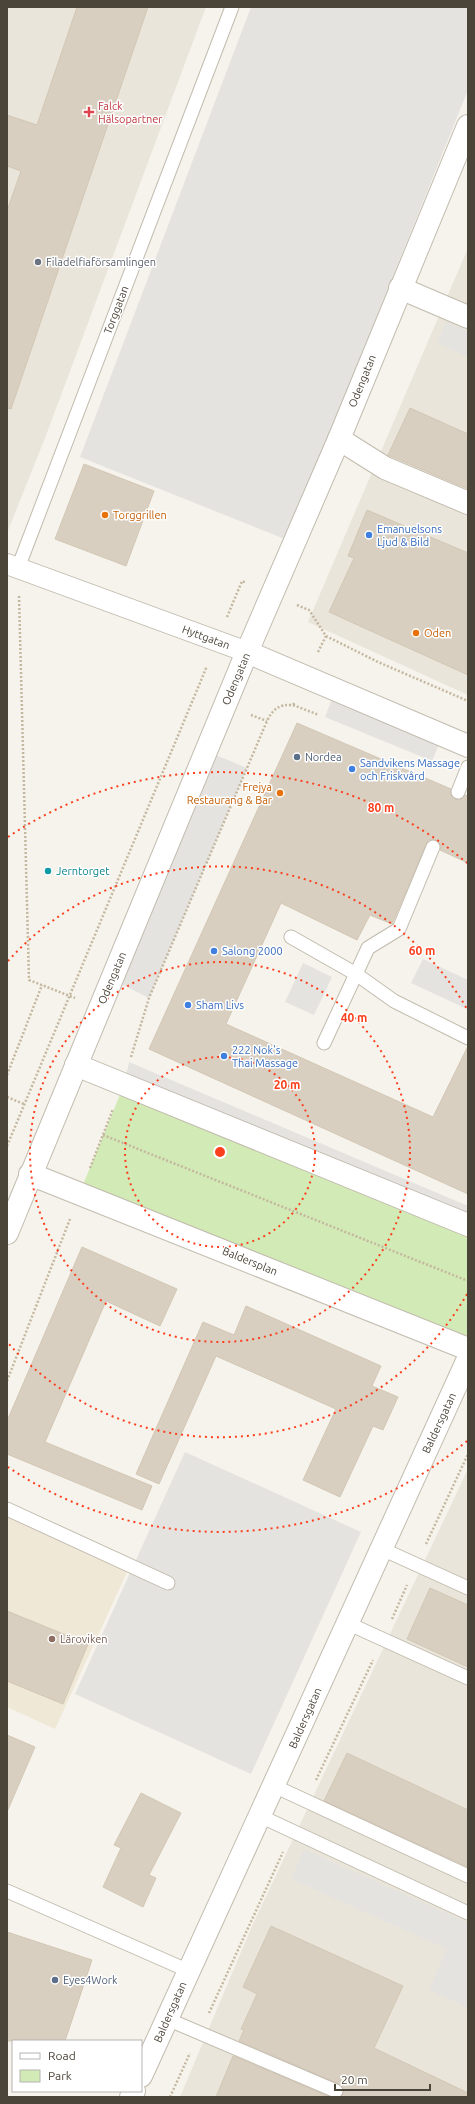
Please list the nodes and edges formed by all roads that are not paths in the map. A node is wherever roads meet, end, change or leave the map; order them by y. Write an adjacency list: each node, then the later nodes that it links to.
1 (232, 7): 8 (lane, Torggatan)
2 (468, 126): 3 (street, Odengatan)
3 (462, 160): 4 (street, Odengatan)
4 (400, 288): 5 (street); 6 (street, Odengatan)
5 (468, 317)
6 (339, 439): 7 (street); 9 (street, Odengatan)
7 (468, 503)
8 (12, 566): 9 (street, Hyttgatan)
9 (247, 652): 10 (street, Hyttgatan); 18 (street, Odengatan)
10 (468, 746)
11 (468, 767): 12 (lane)
12 (458, 792)
13 (433, 847): 15 (lane)
14 (291, 937): 15 (lane)
15 (356, 974): 16 (lane); 17 (lane)
16 (468, 1038)
17 (324, 1043)
18 (76, 1065): 19 (street, Odengatan); 20 (street)
19 (30, 1174): 21 (street, Odengatan); 22 (street, Baldersplan)
20 (468, 1225)
21 (7, 1233)
22 (468, 1350)
23 (468, 1359): 25 (street, Baldersgatan)
24 (7, 1510): 26 (lane)
25 (382, 1548): 27 (lane); 28 (street, Baldersgatan)
26 (168, 1583)
27 (468, 1588)
28 (347, 1623): 29 (lane); 30 (street, Baldersgatan)
29 (468, 1678)
30 (274, 1786): 31 (street, Baldersgatan); 32 (lane)
31 (260, 1816): 34 (lane); 35 (street, Baldersgatan)
32 (468, 1876)
33 (7, 1891): 35 (lane)
34 (468, 1913)
35 (189, 1971): 36 (street, Baldersgatan)
36 (167, 2019): 37 (street, Baldersgatan); 38 (lane)
37 (142, 2074)
38 (336, 2091)

